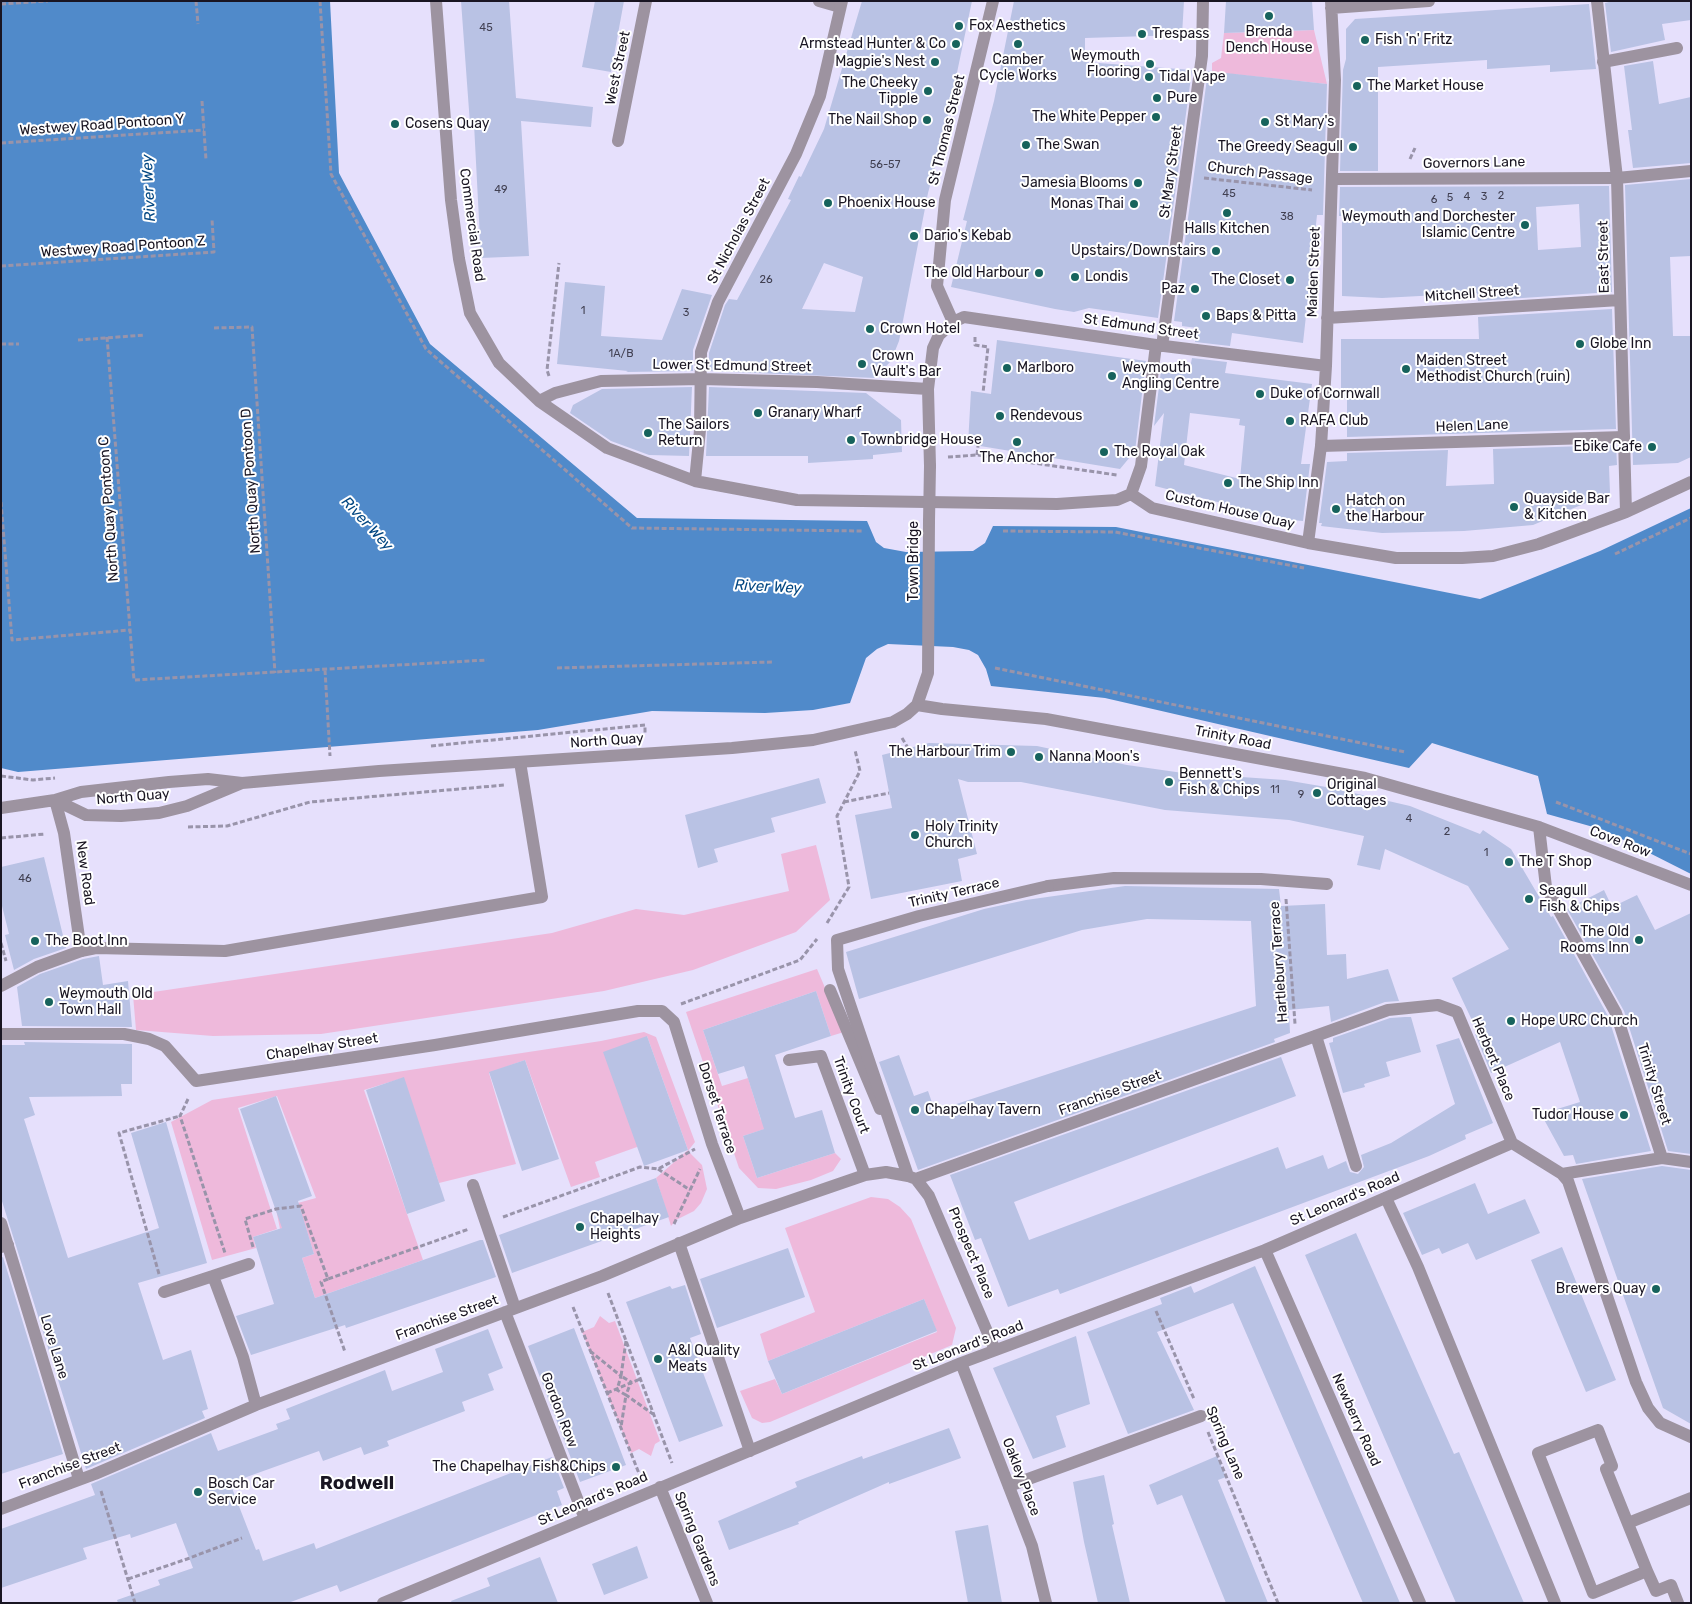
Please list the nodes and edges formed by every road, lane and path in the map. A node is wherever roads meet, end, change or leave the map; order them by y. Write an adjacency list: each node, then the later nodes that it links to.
1 (48, 1): 10 (path)
2 (196, 1): 13 (path)
3 (436, 1): 45 (street, Commercial Road)
4 (646, 1): 18 (street, West Street)
5 (818, 1): 11 (street)
6 (993, 1): 32 (street, St Thomas Street)
7 (1203, 1): 22 (street, St Mary Street)
8 (1429, 1): 12 (street)
9 (1597, 1): 15 (street, East Street)
10 (1, 4)
11 (841, 4): 41 (street, St Nicholas Street)
12 (1331, 5): 24 (street, Maiden Street)
13 (198, 24)
14 (1677, 48): 15 (street)
15 (1603, 62): 23 (street, East Street)
16 (202, 101): 17 (path)
17 (204, 130): 19 (path, Westwey Road Pontoon Y); 20 (path)
18 (618, 141)
19 (1, 143)
20 (206, 160)
21 (1691, 171): 23 (street, Governors Lane)
22 (1186, 176): 25 (path, Church Passage); 39 (street, St Mary Street)
23 (1617, 178): 24 (street, Governors Lane); 29 (street, East Street)
24 (1332, 180): 25 (street, Maiden Street)
25 (1331, 193): 31 (street, Maiden Street)
26 (212, 219): 28 (path, Westwey Road Pontoon Z)
27 (559, 263): 43 (path)
28 (1, 266)
29 (1620, 300): 31 (street, Mitchell Street); 46 (street, East Street)
30 (976, 318): 32 (street, St Edmund Street); 39 (street, St Edmund Street); 44 (path)
31 (1327, 318): 40 (street, Maiden Street)
32 (953, 322): 42 (street)
33 (214, 328): 69 (path, North Quay Pontoon D)
34 (145, 335): 35 (path)
35 (107, 337): 36 (path); 63 (path, North Quay Pontoon C)
36 (78, 340)
37 (1, 344): 38 (path)
38 (19, 344)
39 (1159, 345): 40 (street, St Edmund Street); 53 (street, St Mary Street)
40 (1326, 366): 48 (street, Maiden Street)
41 (701, 379): 42 (street, Lower St Edmund Street); 43 (street, Lower St Edmund Street); 51 (street, St Nicholas Street)
42 (928, 389): 70 (street, Town Bridge, bridge)
43 (555, 393): 45 (street, Lower St Edmund Street)
44 (983, 393)
45 (539, 401): 51 (street, Commercial Road)
46 (1624, 437): 48 (street, Helen Lane); 55 (street, East Street)
47 (978, 446): 49 (path)
48 (1321, 446): 58 (street, Maiden Street)
49 (977, 455): 50 (path); 53 (path)
50 (954, 457)
51 (695, 481): 53 (street)
52 (1691, 482): 55 (street, Custom House Quay)
53 (1131, 494): 58 (street, Custom House Quay)
54 (1, 502): 61 (path)
55 (1626, 512): 58 (street, Custom House Quay)
56 (1691, 518): 59 (path)
57 (1003, 531): 60 (path)
58 (1308, 543)
59 (1615, 554)
60 (1304, 568)
61 (6, 583): 62 (path); 63 (path)
62 (1, 584)
63 (130, 630): 69 (path, North Quay Pontoon C)
64 (487, 660): 68 (path)
65 (772, 662): 66 (path)
66 (557, 668)
67 (995, 668): 72 (path)
68 (325, 670): 69 (path); 71 (path)
69 (275, 673)
70 (917, 705): 74 (street, North Quay); 81 (street, Trinity Road)
71 (330, 745)
72 (1405, 752)
73 (857, 759): 78 (path)
74 (520, 762): 75 (street, North Quay); 89 (street)
75 (242, 783): 77 (street, North Quay); 77 (street, North Quay)
76 (889, 793): 78 (path)
77 (55, 800): 80 (street, North Quay); 89 (street, New Road)
78 (844, 802): 86 (path)
79 (1556, 802): 82 (path)
80 (1, 808)
81 (1539, 827): 85 (street, Cove Row); 102 (street, Trinity Street)
82 (1691, 854)
83 (1284, 881): 84 (street, Trinity Terrace); 97 (path, Hartlebury Terrace); 108 (street, Trinity Terrace)
84 (1327, 884)
85 (1691, 885)
86 (824, 927)
87 (819, 936): 93 (path)
88 (1, 943): 90 (path)
89 (81, 951): 91 (street)
90 (7, 963)
91 (1, 986)
92 (830, 990): 108 (street)
93 (701, 997)
94 (662, 1011): 99 (street, Chapelhay Street); 112 (street, Dorset Terrace)
95 (1, 1034): 99 (street)
96 (1316, 1036): 97 (street, Franchise Street); 101 (street, Herbert Place); 104 (street)
97 (1296, 1042): 108 (street, Franchise Street)
98 (789, 1060): 107 (street, Trinity Court)
99 (196, 1081): 100 (path)
100 (180, 1116): 118 (path); 123 (path)
101 (1512, 1143): 106 (street); 111 (street, St Leonard's Road)
102 (1662, 1158): 103 (street); 106 (street)
103 (1691, 1162)
104 (1356, 1166)
105 (658, 1169): 110 (path)
106 (1562, 1174): 141 (street)
107 (865, 1175): 108 (street, Franchise Street); 112 (street, Franchise Street)
108 (912, 1178): 127 (street, Prospect Place)
109 (473, 1185): 125 (street, Gordon Row)
110 (690, 1190)
111 (1386, 1198): 116 (street, St Leonard's Road); 163 (street)
112 (740, 1218): 114 (street, Franchise Street)
113 (1, 1223): 115 (street, Love Lane)
114 (679, 1243): 120 (street, Franchise Street); 142 (street)
115 (5, 1246): 144 (street, Love Lane)
116 (1265, 1250): 124 (street, St Leonard's Road); 162 (street, Newberry Road)
117 (248, 1264): 118 (street)
118 (230, 1271): 119 (street)
119 (214, 1276): 123 (street); 137 (street)
120 (602, 1276): 122 (street, Franchise Street); 126 (path)
121 (328, 1279): 130 (path)
122 (566, 1289): 125 (street, Franchise Street); 128 (path)
123 (164, 1292)
124 (1148, 1293): 127 (street, St Leonard's Road); 139 (path, Spring Lane)
125 (510, 1310): 130 (street, Franchise Street); 151 (street, Gordon Row)
126 (626, 1340): 131 (path); 132 (path)
127 (995, 1350): 129 (street, St Leonard's Road)
128 (589, 1351): 131 (path); 135 (path)
129 (961, 1363): 142 (street, St Leonard's Road); 146 (street, Oakley Place)
130 (351, 1370): 137 (street, Franchise Street)
131 (621, 1376): 133 (path); 134 (path)
132 (640, 1379): 133 (path); 138 (path)
133 (631, 1382): 134 (path); 136 (path)
134 (617, 1390): 135 (path); 136 (path)
135 (606, 1393): 140 (path)
136 (626, 1395): 138 (path); 140 (path)
137 (256, 1405): 143 (street, Franchise Street)
138 (654, 1414): 145 (path)
139 (1201, 1416): 146 (street); 161 (path, Spring Lane)
140 (621, 1429): 148 (path)
141 (1691, 1437)
142 (750, 1451): 145 (street, St Leonard's Road)
143 (95, 1474): 144 (street, Franchise Street); 155 (path)
144 (78, 1479): 150 (street, Franchise Street)
145 (678, 1480): 147 (street, St Leonard's Road)
146 (1008, 1486): 160 (street, Oakley Place)
147 (660, 1487): 148 (street, St Leonard's Road); 159 (street, Spring Gardens)
148 (647, 1492): 151 (street, St Leonard's Road)
149 (1691, 1498): 152 (street)
150 (1, 1509)
151 (585, 1519): 156 (street, St Leonard's Road)
152 (1628, 1523): 154 (street); 154 (street)
153 (242, 1538): 155 (path)
154 (1647, 1571): 164 (street)
155 (128, 1579): 157 (path)
156 (402, 1599): 158 (street, St Leonard's Road)
157 (135, 1603)
158 (383, 1603)
159 (707, 1603)
160 (1046, 1603)
161 (1278, 1603)
162 (1420, 1603)
163 (1555, 1603)
164 (1678, 1603)

